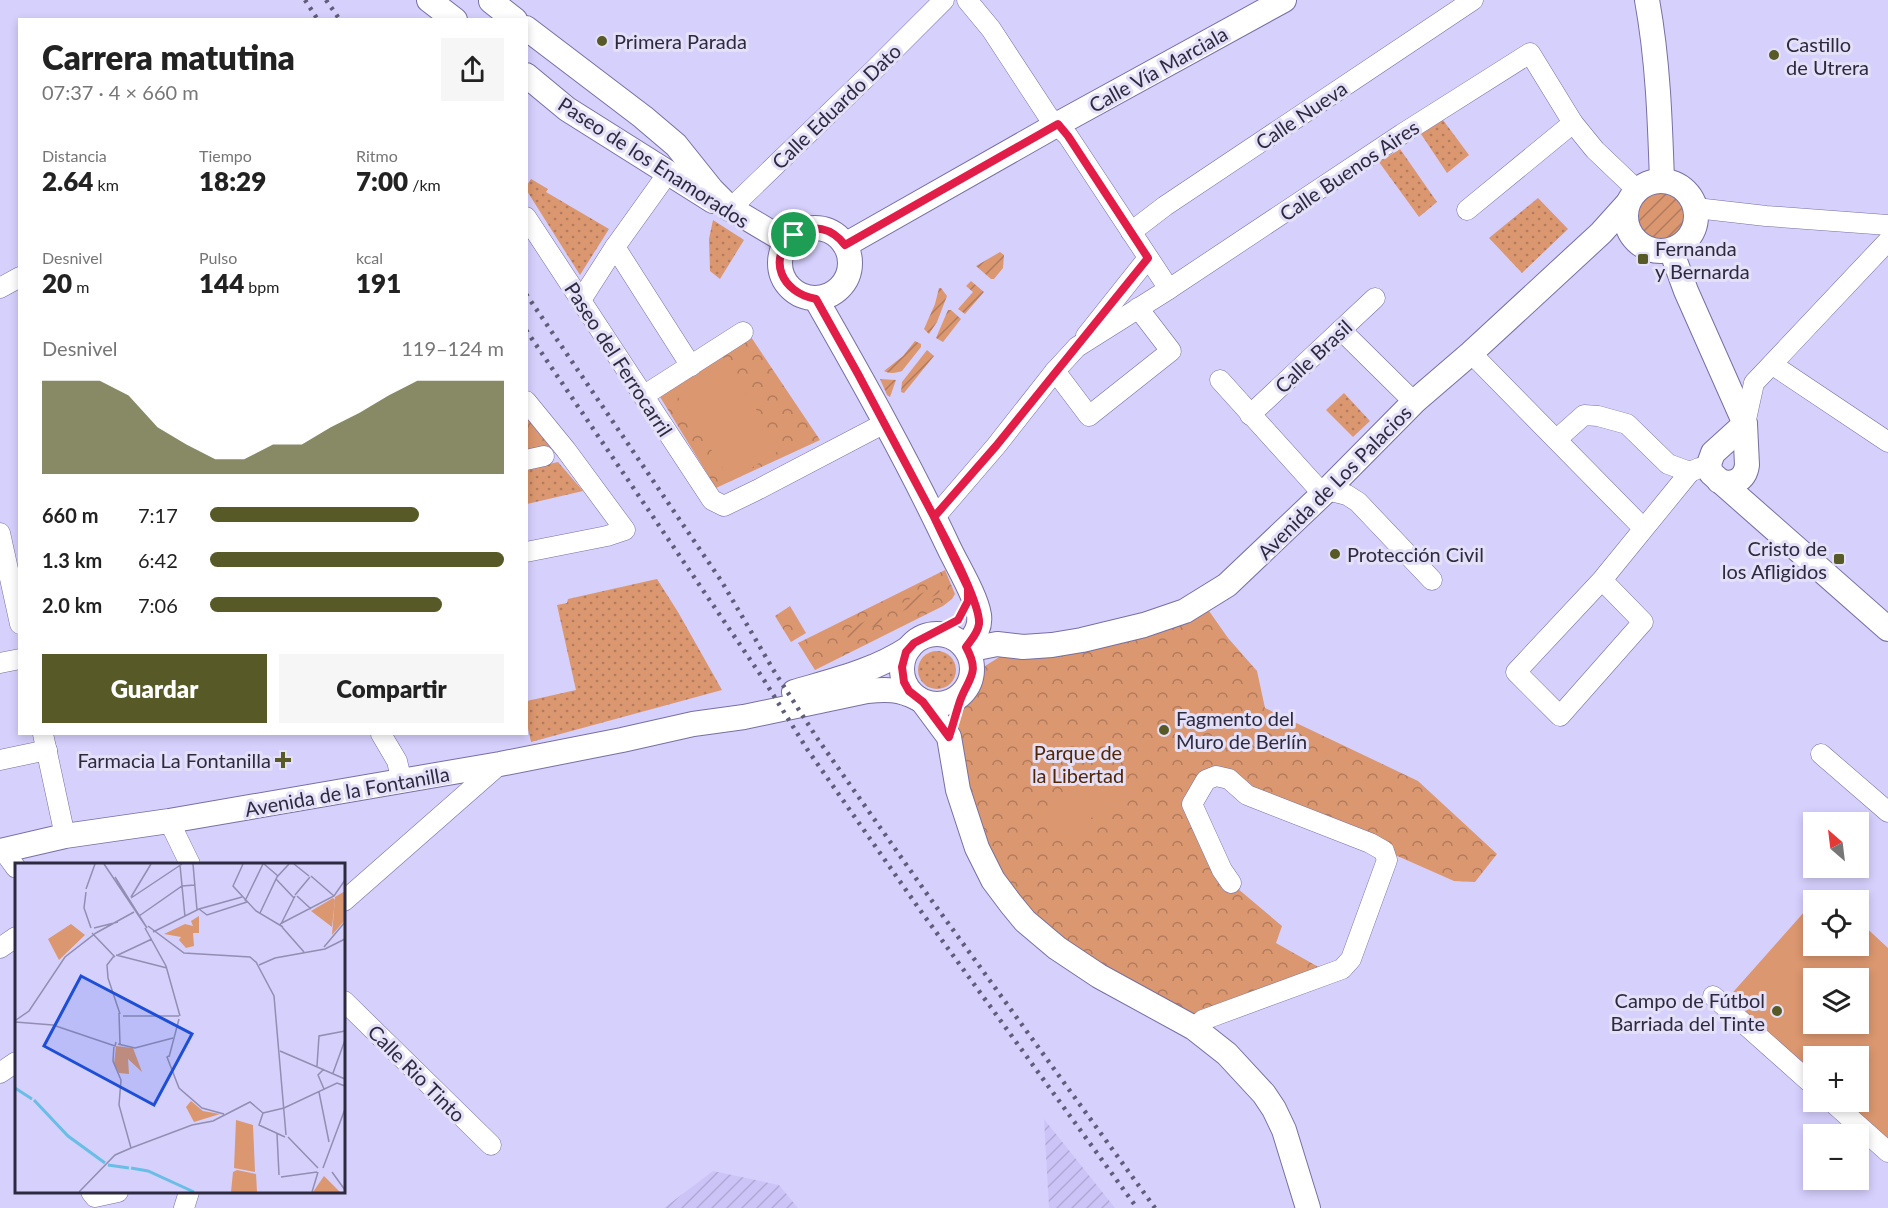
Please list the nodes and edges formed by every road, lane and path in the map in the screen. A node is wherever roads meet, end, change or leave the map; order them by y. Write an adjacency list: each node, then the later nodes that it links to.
1 (429, 0): 8 (street)
2 (944, 0): 18 (street, Calle Eduardo Dato)
3 (967, 0): 13 (street)
4 (1284, 0): 13 (street, Calle Vía Marciala)
5 (1473, 0): 23 (street, Calle Nueva)
6 (1647, 0): 15 (street)
7 (491, 5): 9 (street)
8 (452, 18)
9 (512, 18)
10 (528, 30): 18 (street, Paseo de los Enamorados)
11 (528, 77): 14 (street, Paseo de los Enamorados)
12 (1573, 123): 16 (street); 19 (street); 33 (street, Calle Buenos Aires)
13 (1058, 124): 23 (street); 27 (street, Calle Vía Marciala)
14 (668, 173): 18 (street, Paseo de los Enamorados); 28 (street)
15 (1662, 181): 16 (street); 17 (street)
16 (1632, 196): 22 (street); 24 (street, Avenida de Los Palacios)
17 (1696, 208): 21 (street); 29 (street)
18 (729, 209): 26 (street, Paseo de los Enamorados)
19 (1467, 210)
20 (528, 220): 36 (street, Paseo del Ferrocarril)
21 (1888, 225)
22 (1627, 228): 24 (street); 29 (street)
23 (1131, 232): 30 (street)
24 (1601, 233): 41 (street, Avenida de Los Palacios)
25 (1888, 241): 42 (street)
26 (786, 243): 27 (street); 35 (street)
27 (845, 245): 35 (street)
28 (615, 247): 36 (street); 43 (street)
29 (1671, 250): 51 (street)
30 (1148, 258): 33 (street); 40 (street)
31 (18, 279): 32 (street)
32 (0, 288)
33 (1169, 289): 37 (street, Calle Buenos Aires)
34 (1375, 298): 38 (street, Calle Brasil)
35 (816, 299): 50 (street)
36 (581, 300): 46 (street, Paseo del Ferrocarril)
37 (1138, 308): 40 (street, Calle Buenos Aires); 44 (street)
38 (1341, 330): 47 (street); 49 (street, Calle Brasil)
39 (743, 332): 43 (street)
40 (1077, 347): 44 (street)
41 (1471, 352): 47 (street, Avenida de Los Palacios); 52 (street)
42 (1773, 365): 51 (street); 53 (street)
43 (691, 366): 46 (street)
44 (1055, 371): 57 (street)
45 (1220, 380): 49 (street)
46 (643, 396): 50 (street, Paseo del Ferrocarril)
47 (1414, 402): 56 (street, Avenida de Los Palacios)
48 (528, 403): 60 (street)
49 (1250, 415): 56 (street)
50 (885, 423): 57 (street)
51 (1744, 424): 54 (street); 55 (street)
52 (1557, 439): 55 (street); 58 (street)
53 (1888, 442)
54 (1746, 458): 55 (street); 55 (street)
55 (1710, 466): 58 (street); 66 (street)
56 (1325, 492): 61 (street); 69 (street, Avenida de Los Palacios)
57 (934, 517): 63 (street)
58 (1643, 528): 62 (street)
59 (0, 533): 64 (street)
60 (528, 552)
61 (1432, 580)
62 (1602, 580): 62 (street)
63 (968, 588): 65 (street); 67 (street)
64 (18, 615)
65 (979, 622): 68 (street); 71 (street)
66 (1888, 629)
67 (932, 634): 70 (street); 71 (street)
68 (997, 644): 69 (street, Avenida de Los Palacios); 71 (street, Avenida de Los Palacios)
69 (1023, 646): 74 (street, Avenida de Los Palacios)
70 (909, 648): 75 (street); 76 (street, Avenida de la Fontanilla)
71 (966, 648): 74 (street)
72 (18, 659): 73 (street)
73 (0, 663)
74 (967, 688): 75 (street); 78 (street)
75 (920, 700): 76 (street, Avenida de la Fontanilla); 78 (street)
76 (693, 723): 82 (street, Avenida de la Fontanilla)
77 (382, 735): 83 (street)
78 (949, 737): 95 (street)
79 (45, 742): 81 (street); 86 (street)
80 (1821, 754): 84 (street)
81 (0, 760)
82 (500, 764): 83 (street, Avenida de la Fontanilla); 90 (street)
83 (402, 782): 85 (street, Avenida de la Fontanilla)
84 (1888, 812)
85 (169, 821): 86 (street, Avenida de la Fontanilla); 88 (street)
86 (65, 836): 87 (street, Avenida de la Fontanilla)
87 (7, 856)
88 (190, 863)
89 (1231, 883): 95 (street)
90 (345, 900)
91 (15, 938): 92 (street)
92 (0, 948)
93 (1713, 996): 98 (street)
94 (345, 1002): 100 (street, Calle Rio Tinto)
95 (1194, 1028): 106 (street)
96 (15, 1063): 97 (street)
97 (0, 1073)
98 (1803, 1076)
99 (1843, 1112): 101 (street)
100 (491, 1145)
101 (1888, 1152)
102 (92, 1193): 103 (street)
103 (110, 1193)
104 (188, 1193): 105 (street)
105 (184, 1208)
106 (1308, 1208)

